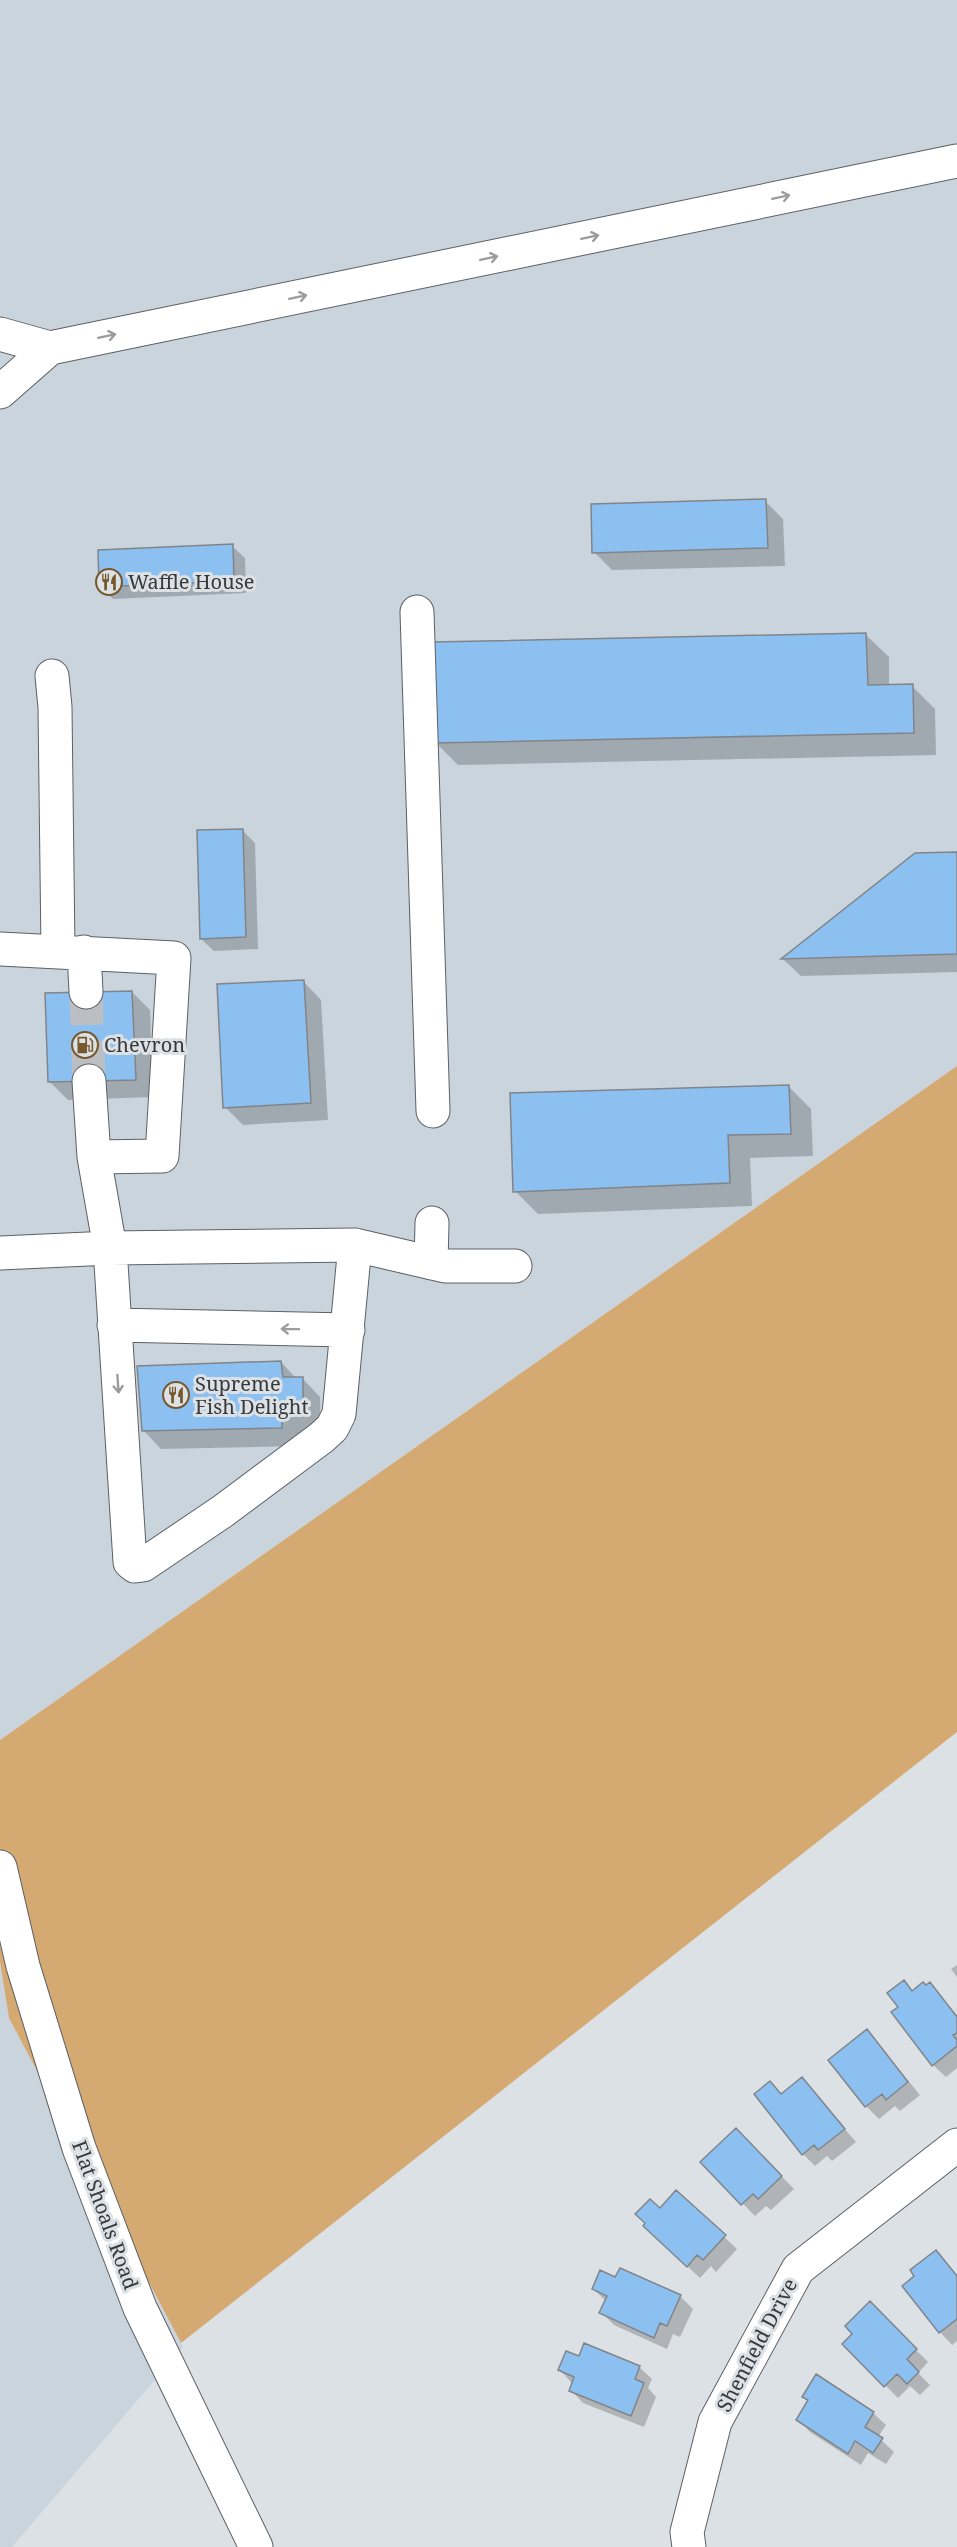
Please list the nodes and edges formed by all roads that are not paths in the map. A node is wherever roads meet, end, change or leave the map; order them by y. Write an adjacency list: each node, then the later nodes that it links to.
1 (957, 161): 3 (main road, one-way to 1)
2 (0, 334): 3 (main road)
3 (50, 348): 4 (main road)
4 (0, 392)
5 (417, 612): 11 (main road)
6 (52, 676): 8 (main road)
7 (0, 949): 8 (main road)
8 (71, 952): 9 (main road); 12 (main road)
9 (86, 992)
10 (89, 1081): 12 (main road)
11 (433, 1111)
12 (94, 1157): 15 (main road)
13 (432, 1223): 17 (main road)
14 (355, 1245): 15 (main road); 17 (main road); 20 (main road)
15 (110, 1248): 16 (main road); 19 (main road)
16 (0, 1253)
17 (431, 1263): 18 (main road)
18 (515, 1266)
19 (114, 1325): 20 (main road, one-way to 19); 20 (main road, one-way to 20)
20 (348, 1330)
21 (0, 1867): 23 (main road, Flat Shoals Road)
22 (957, 2145): 24 (main road, Shenfield Drive)
23 (256, 2547)
24 (689, 2547)

